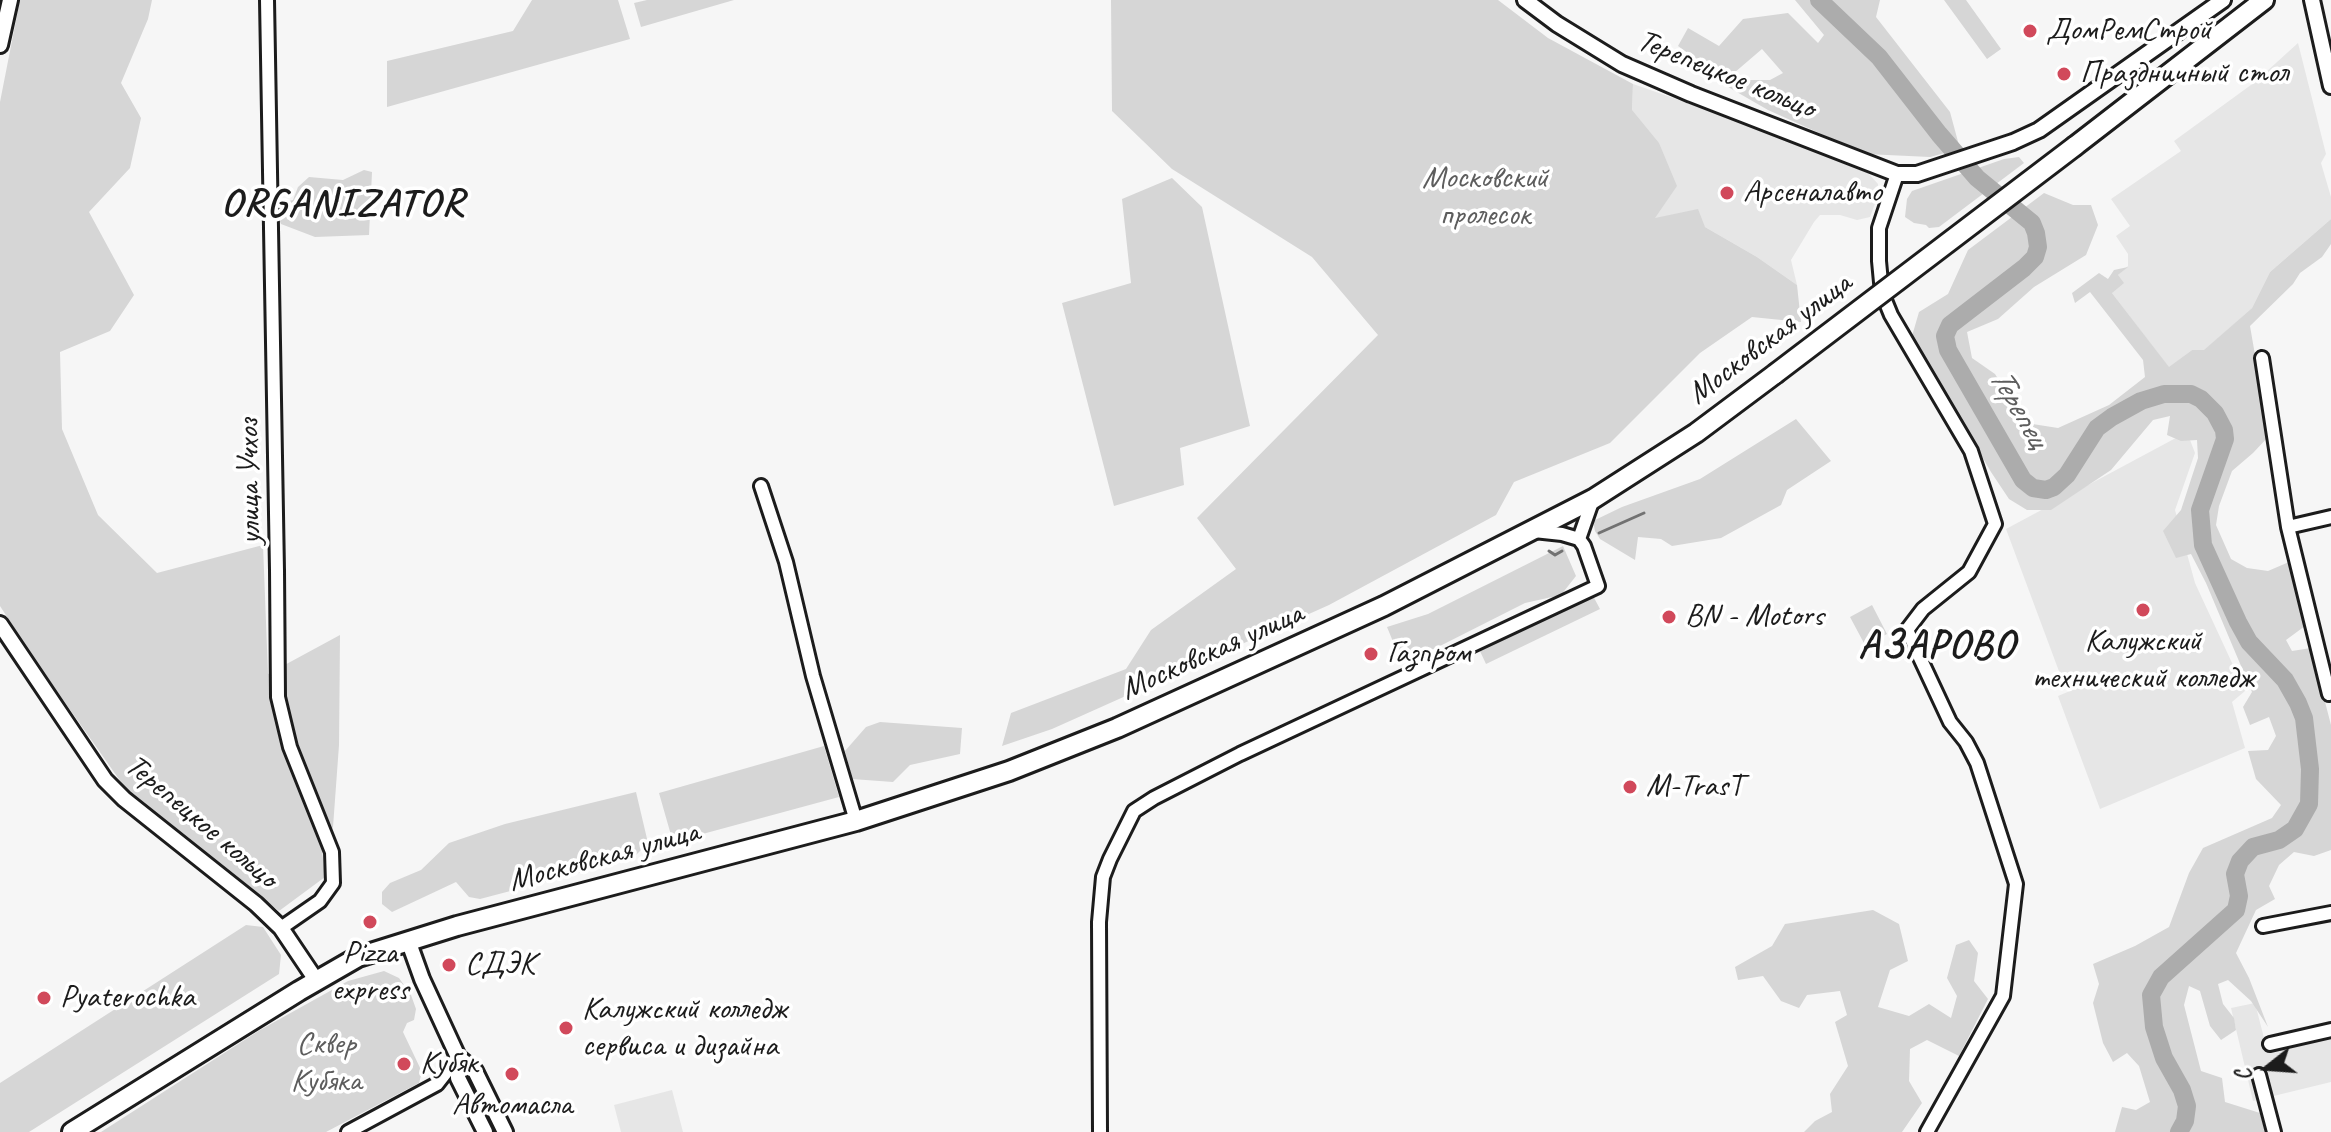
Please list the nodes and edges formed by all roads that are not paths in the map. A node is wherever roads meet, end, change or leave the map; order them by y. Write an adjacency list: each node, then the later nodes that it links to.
1 (10, 0): 7 (street)
2 (267, 0): 22 (street, улица Учхоз)
3 (1525, 0): 9 (street, Терепецкое кольцо)
4 (2223, 0): 9 (street, Терепецкое кольцо)
5 (2264, 0): 12 (main road, Московская улица, bridge)
6 (2312, 0): 8 (street)
7 (0, 45)
8 (2331, 86)
9 (1897, 174): 34 (street)
10 (2262, 358): 14 (street)
11 (761, 486): 19 (street)
12 (1593, 499): 15 (main road, Московская улица); 16 (street)
13 (2331, 517): 14 (street)
14 (2288, 527): 18 (street)
15 (1530, 531): 16 (street); 19 (main road, Московская улица)
16 (1579, 539): 33 (street)
17 (0, 624): 22 (street, Терепецкое кольцо)
18 (2329, 694)
19 (856, 821): 23 (main road, Московская улица)
20 (2331, 913): 21 (street)
21 (2263, 926)
22 (281, 928): 24 (street, Терепецкое кольцо)
23 (408, 940): 24 (main road, Московская улица); 27 (street)
24 (316, 980): 29 (main road, Московская улица)
25 (2331, 1030): 26 (street)
26 (2270, 1044)
27 (458, 1057): 30 (street); 31 (street); 32 (street)
28 (2259, 1075): 35 (street)
29 (72, 1132)
30 (348, 1132)
31 (485, 1132)
32 (505, 1132)
33 (1100, 1132)
34 (1927, 1132)
35 (2274, 1132)

